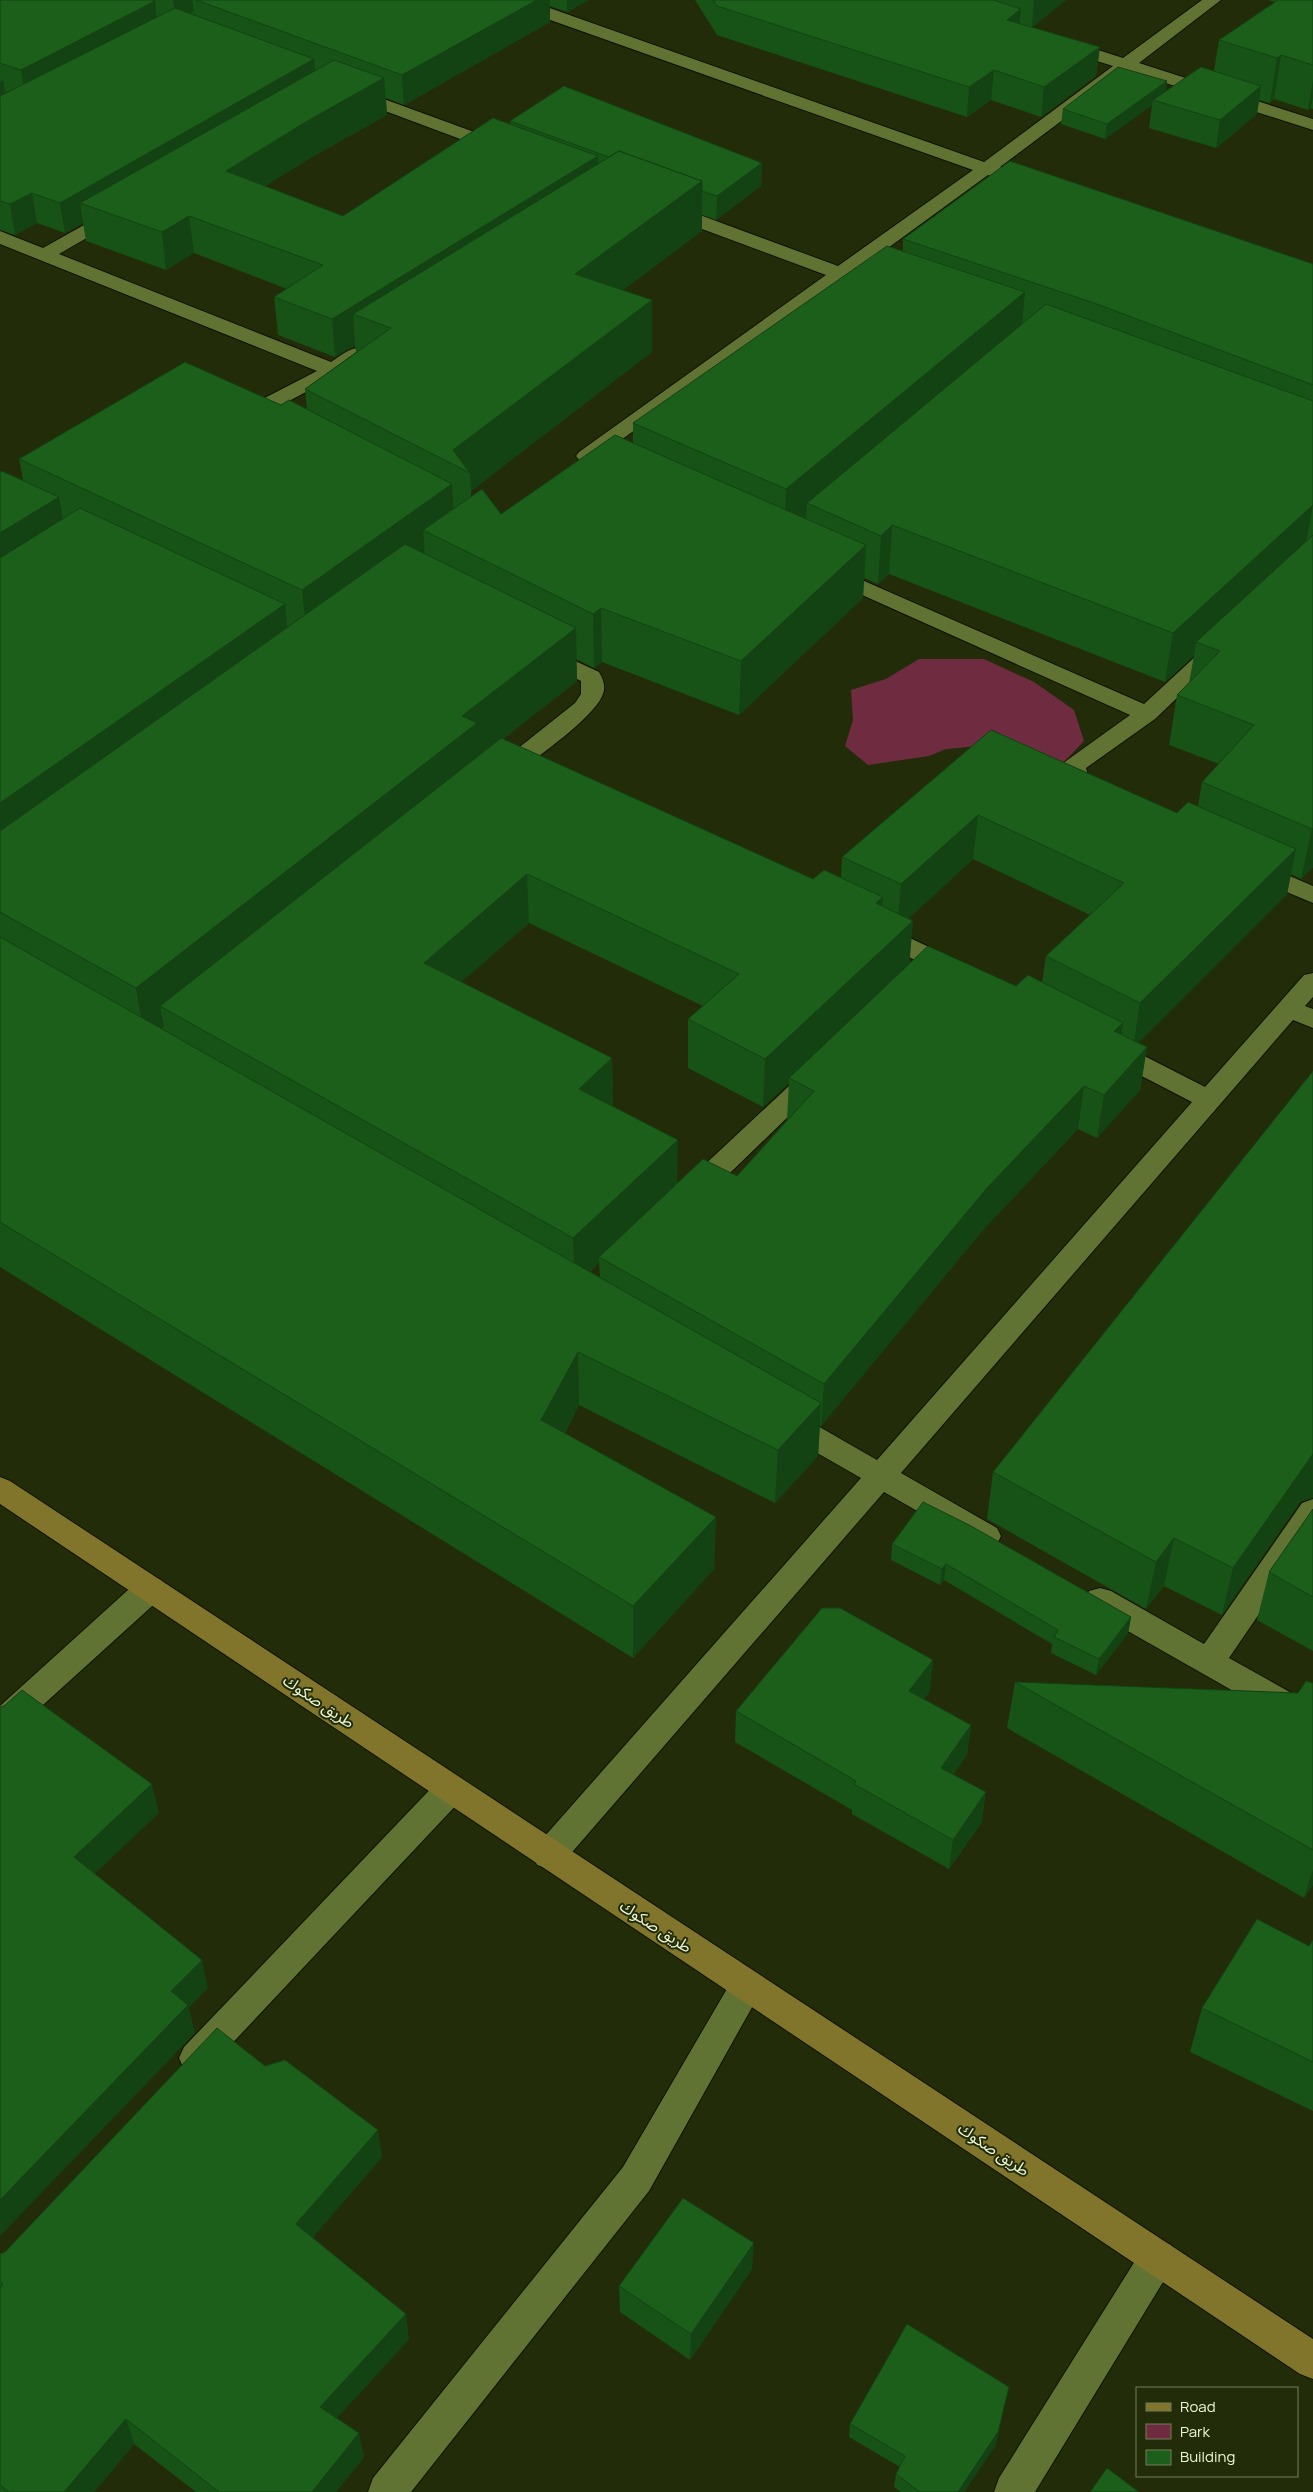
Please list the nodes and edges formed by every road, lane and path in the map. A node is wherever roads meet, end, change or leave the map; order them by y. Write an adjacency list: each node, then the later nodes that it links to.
1 (511, 0): 8 (street)
2 (1213, 0): 4 (street)
3 (1044, 38): 4 (street)
4 (1126, 65): 6 (street); 8 (street)
5 (336, 87): 7 (street)
6 (1312, 124)
7 (518, 154)
8 (987, 168): 9 (street); 14 (street)
9 (1015, 178)
10 (647, 202): 14 (street)
11 (130, 205): 13 (street)
12 (0, 237): 13 (street)
13 (44, 255): 17 (street)
14 (840, 274): 15 (street); 19 (street)
15 (868, 283)
16 (375, 344): 17 (street)
17 (333, 370): 18 (street)
18 (284, 437)
19 (583, 466)
20 (814, 565): 23 (street)
21 (1234, 634): 23 (street)
22 (521, 642): 24 (street)
23 (1147, 714): 27 (street)
24 (513, 764): 25 (street); 26 (street)
25 (540, 776)
26 (482, 789)
27 (1114, 806)
28 (1231, 859): 29 (street)
29 (1313, 895)
30 (862, 924): 31 (street)
31 (936, 960): 32 (street); 33 (street)
32 (971, 978)
33 (914, 981)
34 (1313, 981): 35 (street)
35 (1301, 1014): 38 (street)
36 (1086, 1037): 38 (street)
37 (829, 1063): 39 (street)
38 (1209, 1100): 41 (street)
39 (678, 1206)
40 (768, 1412): 41 (street)
41 (881, 1476): 44 (street); 51 (street)
42 (0, 1489): 46 (street, طريق صكوك)
43 (1313, 1511): 47 (street)
44 (1010, 1549)
45 (1079, 1588): 47 (street)
46 (150, 1589): 49 (street); 50 (street, طريق صكوك)
47 (1208, 1662): 48 (street)
48 (1313, 1721)
49 (0, 1725)
50 (450, 1789): 51 (street, طريق صكوك); 53 (street)
51 (550, 1856): 52 (street, طريق صكوك)
52 (747, 1986): 54 (street, طريق صكوك); 56 (street)
53 (178, 2078)
54 (1158, 2258): 55 (street, طريق صكوك); 57 (street)
55 (1313, 2361)
56 (388, 2492)
57 (1013, 2492)

